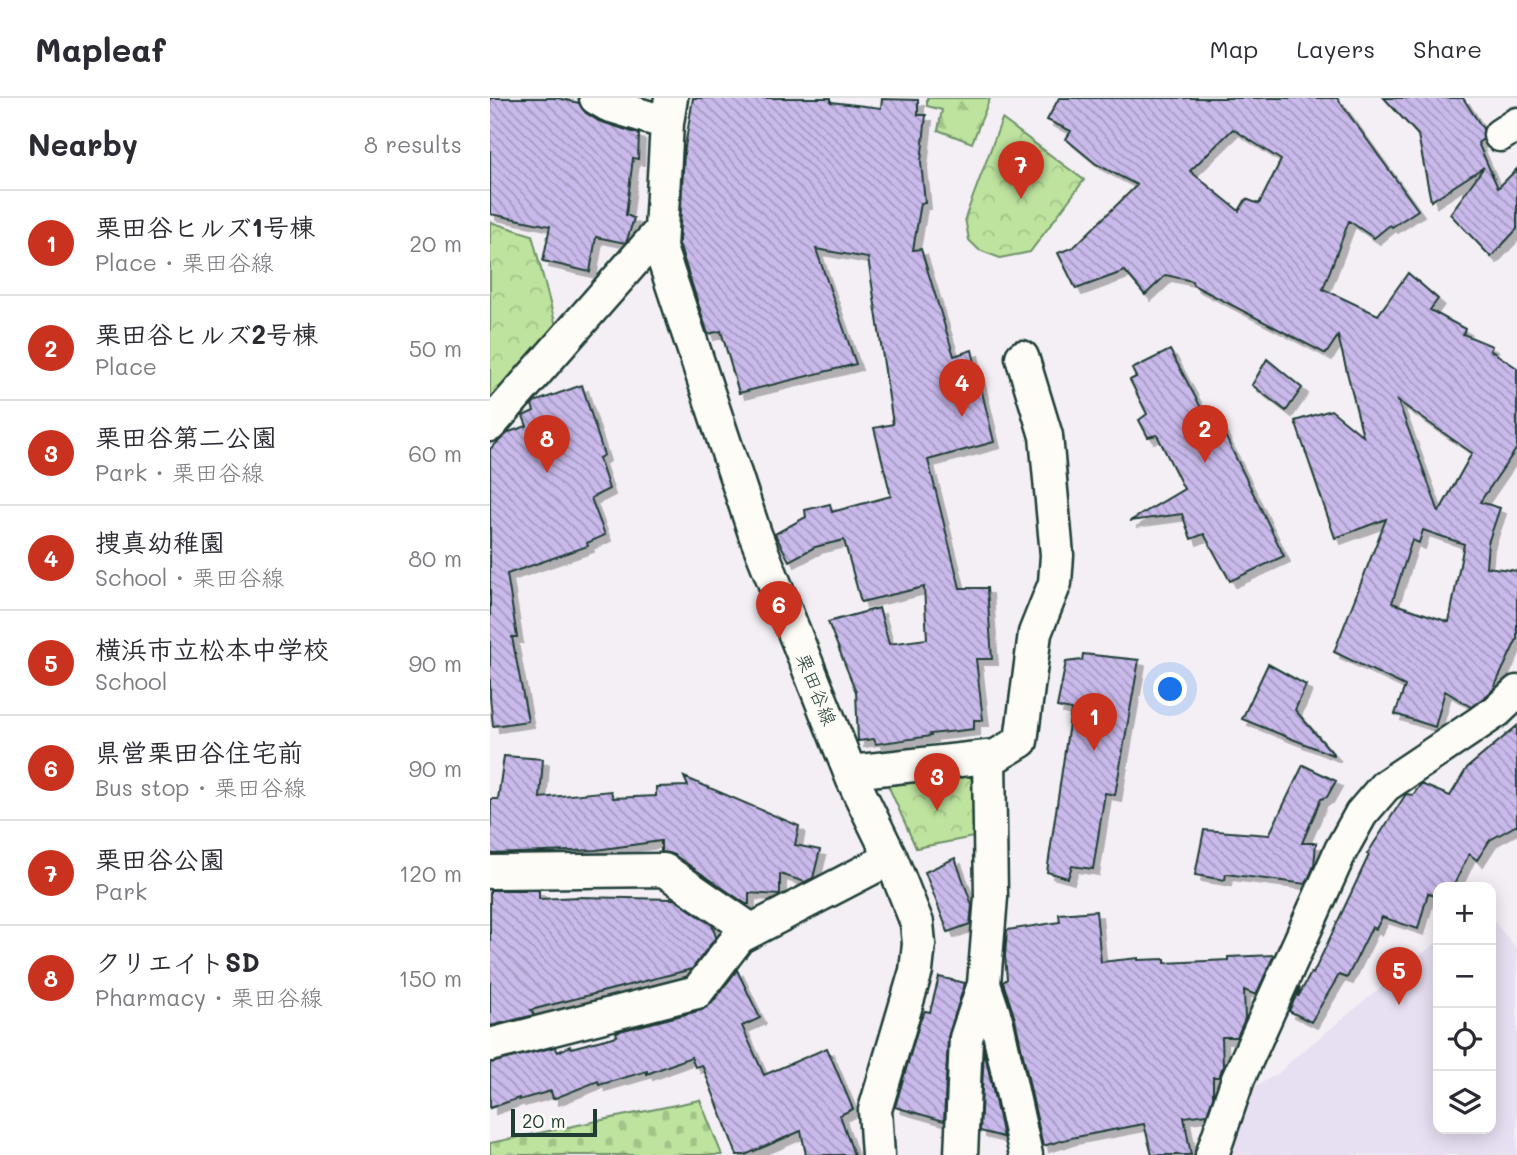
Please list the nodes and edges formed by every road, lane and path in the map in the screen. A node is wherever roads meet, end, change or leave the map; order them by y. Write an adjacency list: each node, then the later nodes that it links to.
1 (596, 98): 2 (street)
2 (669, 110): 3 (street, 栗田谷線)
3 (661, 230): 5 (street); 8 (street, 栗田谷線)
4 (1022, 357): 7 (street)
5 (490, 425)
6 (1517, 692): 17 (street)
7 (989, 757): 8 (street); 12 (street)
8 (850, 772): 9 (street, 栗田谷線)
9 (891, 858): 11 (street); 14 (street, 栗田谷線)
10 (490, 872): 11 (street)
11 (751, 930): 13 (street)
12 (984, 984): 15 (street); 16 (street)
13 (490, 1045)
14 (878, 1155)
15 (961, 1155)
16 (1026, 1155)
17 (1212, 1155)

